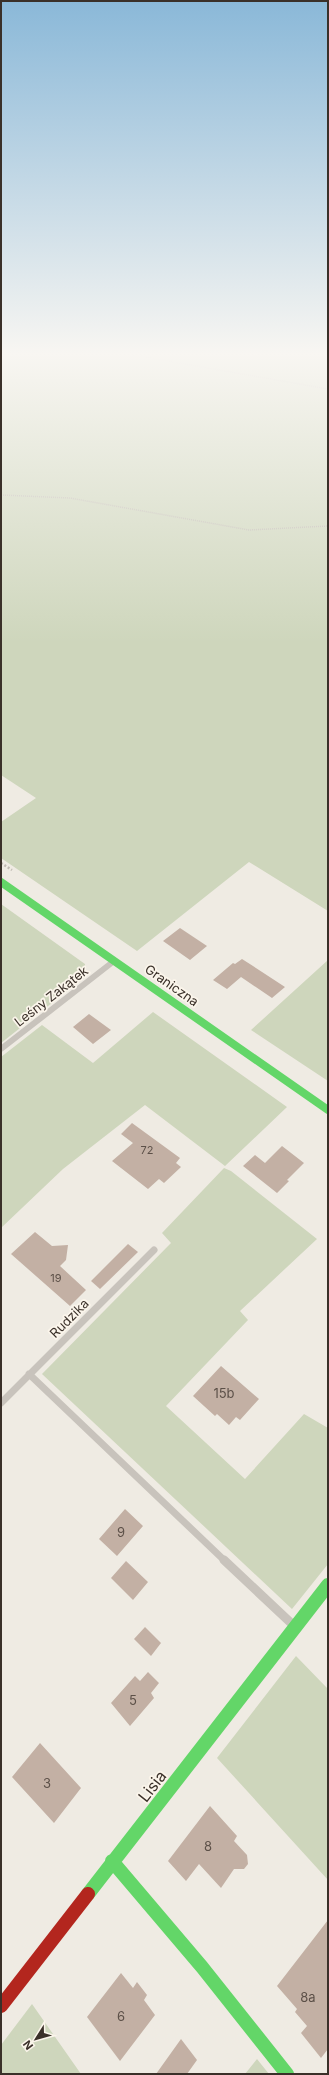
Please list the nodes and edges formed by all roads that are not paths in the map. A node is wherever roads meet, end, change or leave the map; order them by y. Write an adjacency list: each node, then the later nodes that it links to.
1 (1, 882): 2 (street, Graniczna)
2 (114, 961): 3 (lane, Leśny Zakątek); 4 (street, Graniczna)
3 (1, 1049)
4 (328, 1110)
5 (154, 1250): 6 (lane, Rudzika)
6 (29, 1374): 7 (lane, Rudzika); 9 (lane)
7 (1, 1403)
8 (328, 1585): 9 (street, Lisia)
9 (295, 1627): 10 (street, Lisia)
10 (112, 1861): 11 (street, Lisia); 12 (street)
11 (1, 2006)
12 (287, 2074)

